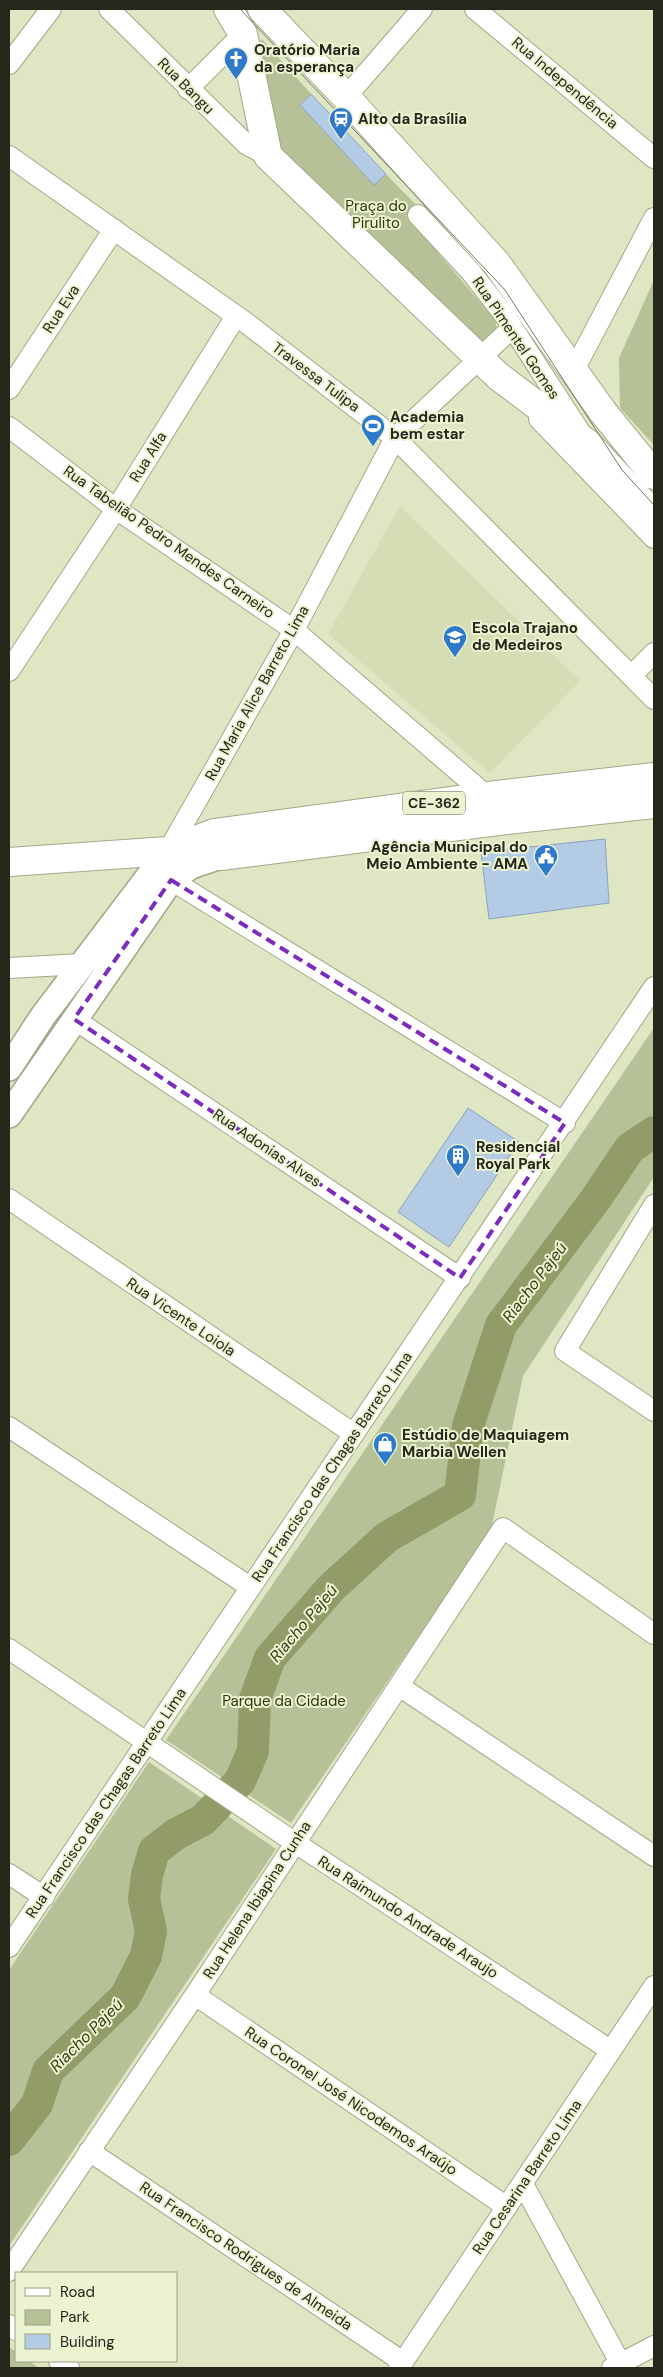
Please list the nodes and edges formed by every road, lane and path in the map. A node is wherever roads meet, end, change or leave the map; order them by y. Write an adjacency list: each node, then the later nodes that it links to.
1 (51, 9): 8 (street)
2 (109, 9): 9 (street, Rua Bangu)
3 (228, 9): 7 (main road)
4 (262, 9): 10 (main road)
5 (422, 9): 10 (street)
6 (475, 9): 13 (street, Rua Independência)
7 (243, 34): 9 (street); 12 (main road)
8 (9, 64)
9 (188, 90): 12 (street, Rua Bangu)
10 (346, 97): 20 (main road)
11 (9, 156): 16 (street, Travessa Tulipa)
12 (268, 156): 19 (main road)
13 (654, 158)
14 (418, 215): 18 (street, Rua Pimentel Gomes)
15 (654, 218): 20 (street)
16 (114, 229): 17 (street, Travessa Tulipa); 21 (street, Rua Eva)
17 (236, 316): 23 (street, Travessa Tulipa); 26 (street, Rua Alfa)
18 (512, 328): 19 (street, Rua Maria Alice Barreto Lima); 24 (street, Rua Pimentel Gomes)
19 (488, 367): 23 (street, Rua Maria Alice Barreto Lima); 24 (main road); 28 (street)
20 (574, 370): 25 (main road)
21 (9, 390)
22 (9, 427): 26 (street, Rua Tabelião Pedro Mendes Carneiro)
23 (395, 438): 29 (street, Rua Maria Alice Barreto Lima); 32 (street, Travessa Tulipa)
24 (588, 444): 27 (main road)
25 (654, 475)
26 (116, 508): 29 (street, Rua Tabelião Pedro Mendes Carneiro); 31 (street, Rua Alfa)
27 (654, 515)
28 (654, 538)
29 (294, 630): 35 (street, Rua Tabelião Pedro Mendes Carneiro); 37 (street, Rua Maria Alice Barreto Lima)
30 (654, 653): 32 (street)
31 (9, 671)
32 (632, 675): 33 (street, Travessa Tulipa)
33 (654, 700)
34 (654, 777): 35 (main road, CE-362)
35 (487, 796): 37 (main road, CE-362)
36 (654, 804): 38 (main road, CE-362)
37 (168, 851): 38 (main road, CE-362); 39 (main road, CE-362); 40 (street); 41 (street, Rua Maria Alice Barreto Lima)
38 (221, 856): 40 (street)
39 (9, 862)
40 (171, 880): 44 (street); 47 (street)
41 (82, 964): 42 (street); 45 (street, Rua Maria Alice Barreto Lima)
42 (9, 968)
43 (654, 987): 47 (street, Rua Francisco das Chagas Barreto Lima)
44 (74, 1019): 46 (street); 50 (street, Rua Adonias Alves)
45 (9, 1068)
46 (9, 1115)
47 (565, 1123): 50 (street, Rua Francisco das Chagas Barreto Lima)
48 (9, 1199): 53 (street, Rua Vicente Loiola)
49 (654, 1205): 51 (street)
50 (460, 1278): 53 (street, Rua Francisco das Chagas Barreto Lima)
51 (654, 1411)
52 (9, 1427): 54 (street)
53 (354, 1434): 54 (street, Rua Francisco das Chagas Barreto Lima)
54 (250, 1587): 58 (street, Rua Francisco das Chagas Barreto Lima)
55 (654, 1634): 57 (street, Rua Helena Ibiapina Cunha)
56 (9, 1649): 58 (street, Rua Raimundo Andrade Araujo)
57 (399, 1686): 59 (street, Rua Helena Ibiapina Cunha); 60 (street)
58 (147, 1743): 59 (street, Rua Raimundo Andrade Araujo); 62 (street, Rua Francisco das Chagas Barreto Lima)
59 (294, 1842): 65 (street, Rua Helena Ibiapina Cunha); 66 (street, Rua Raimundo Andrade Araujo)
60 (654, 1856)
61 (9, 1874): 62 (street)
62 (44, 1897): 63 (street, Rua Francisco das Chagas Barreto Lima)
63 (9, 1947)
64 (653, 1993): 66 (street, Rua Cesarina Barreto Lima)
65 (195, 1995): 67 (street, Rua Helena Ibiapina Cunha); 69 (street, Rua Coronel José Nicodemos Araújo)
66 (610, 2050): 68 (street, Rua Cesarina Barreto Lima)
67 (90, 2151): 70 (street, Rua Helena Ibiapina Cunha); 72 (street, Rua Francisco Rodrigues de Almeida)
68 (523, 2184): 69 (street, Rua Cesarina Barreto Lima); 73 (street)
69 (507, 2207): 72 (street, Rua Cesarina Barreto Lima)
70 (9, 2271)
71 (654, 2346): 73 (street)
72 (401, 2365)
73 (619, 2367)

